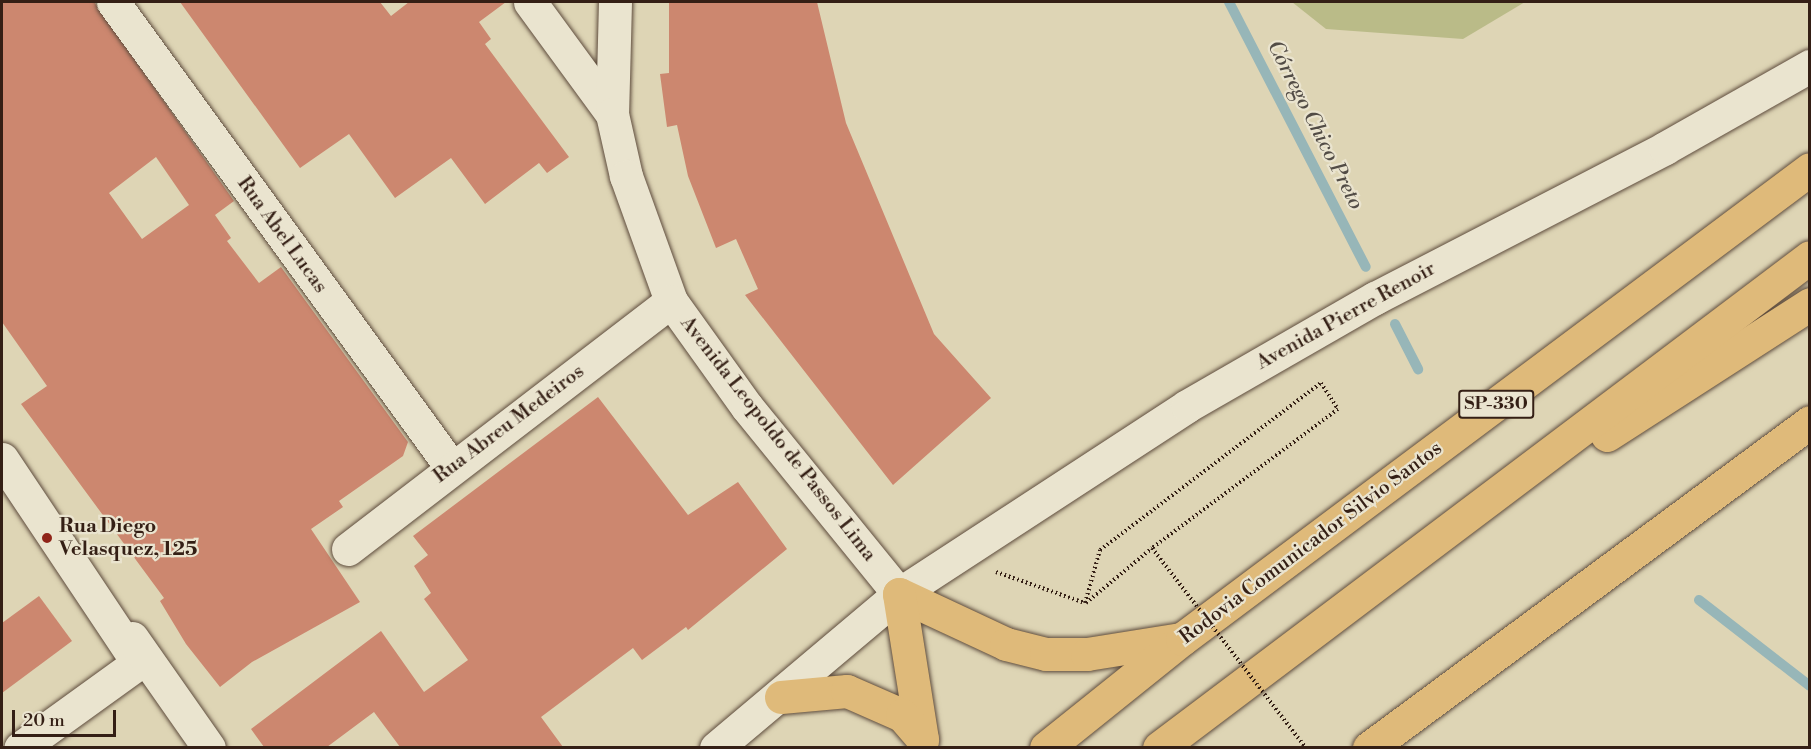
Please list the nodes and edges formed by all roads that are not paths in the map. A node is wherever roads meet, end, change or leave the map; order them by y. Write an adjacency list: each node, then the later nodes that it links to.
1 (113, 2): 12 (street, Rua Abel Lucas)
2 (530, 2): 5 (street)
3 (615, 2): 5 (street, Avenida Leopoldo de Passos Lima)
4 (1809, 66): 15 (street, Avenida Pierre Renoir)
5 (612, 114): 8 (street, Avenida Leopoldo de Passos Lima)
6 (1809, 169): 16 (main road, Rodovia Comunicador Silvio Santos / SP-330)
7 (1809, 256): 14 (main road)
8 (671, 301): 12 (street, Rua Abreu Medeiros); 15 (street, Avenida Leopoldo de Passos Lima)
9 (1809, 304): 14 (main road)
10 (1809, 422): 24 (main road)
11 (2, 456): 19 (street); 20 (street)
12 (452, 468): 13 (street, Rua Abreu Medeiros)
13 (348, 549)
14 (1386, 577): 23 (main road)
15 (899, 594): 16 (main road); 17 (street, Avenida Pierre Renoir); 18 (main road)
16 (1182, 639): 22 (main road, Rodovia Comunicador Silvio Santos / SP-330)
17 (782, 697): 18 (main road); 21 (street, Avenida Pierre Renoir)
18 (921, 743)
19 (20, 747)
20 (209, 747)
21 (716, 747)
22 (1046, 747)
23 (1159, 747)
24 (1369, 747)

